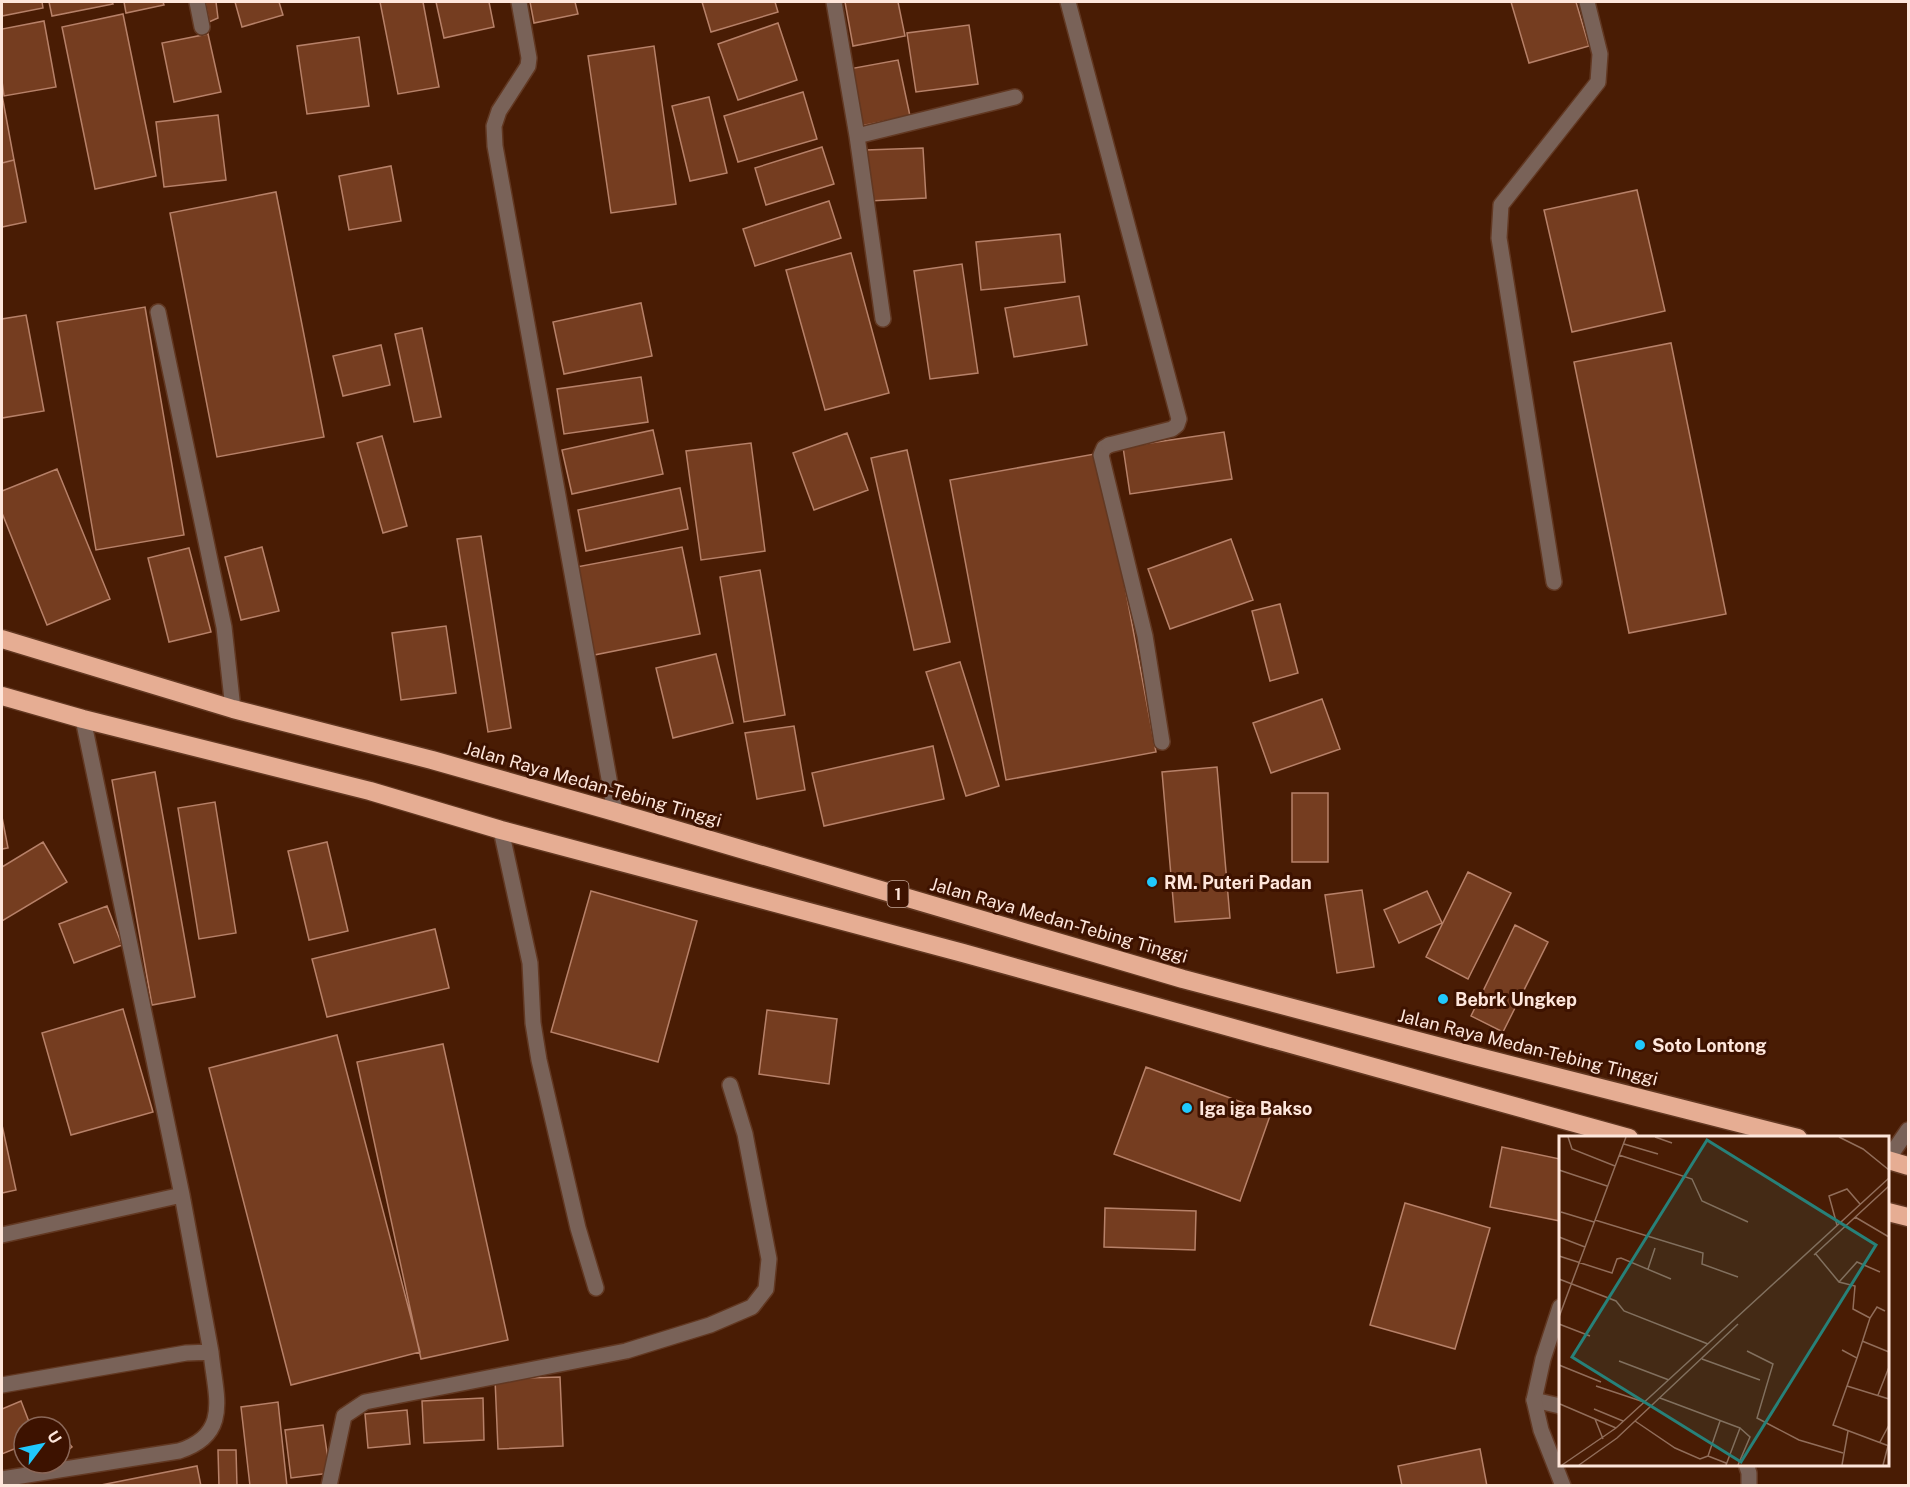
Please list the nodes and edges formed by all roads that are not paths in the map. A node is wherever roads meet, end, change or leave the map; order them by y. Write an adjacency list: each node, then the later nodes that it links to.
1 (198, 2): 6 (street)
2 (519, 2): 17 (street)
3 (834, 2): 8 (street)
4 (1068, 2): 16 (street)
5 (1587, 2): 11 (street)
6 (202, 27)
7 (1015, 97): 8 (street)
8 (857, 136): 10 (street)
9 (158, 312): 14 (street)
10 (883, 319)
11 (1554, 582)
12 (2, 639): 14 (highway, Jalan Raya Medan-Tebing Tinggi / 1)
13 (2, 696): 15 (highway, 1)
14 (233, 709): 17 (highway, Jalan Raya Medan-Tebing Tinggi / 1)
15 (83, 719): 18 (highway, 1); 26 (street)
16 (1162, 742)
17 (615, 812): 22 (highway, Jalan Raya Medan-Tebing Tinggi / 1)
18 (501, 830): 21 (highway, 1); 30 (street)
19 (730, 1085): 38 (street)
20 (1908, 1130): 23 (street)
21 (1619, 1136)
22 (1794, 1136)
23 (1889, 1157)
24 (1889, 1161): 25 (highway)
25 (1908, 1166)
26 (182, 1195): 29 (street); 32 (street)
27 (1889, 1212): 28 (highway)
28 (1908, 1217)
29 (2, 1235)
30 (596, 1288)
31 (1559, 1310): 34 (street)
32 (211, 1352): 33 (street); 37 (street)
33 (2, 1385)
34 (1534, 1400): 35 (street); 39 (street)
35 (1559, 1407)
36 (1747, 1466): 40 (street)
37 (2, 1479)
38 (329, 1485)
39 (1563, 1485)
40 (1749, 1485)

